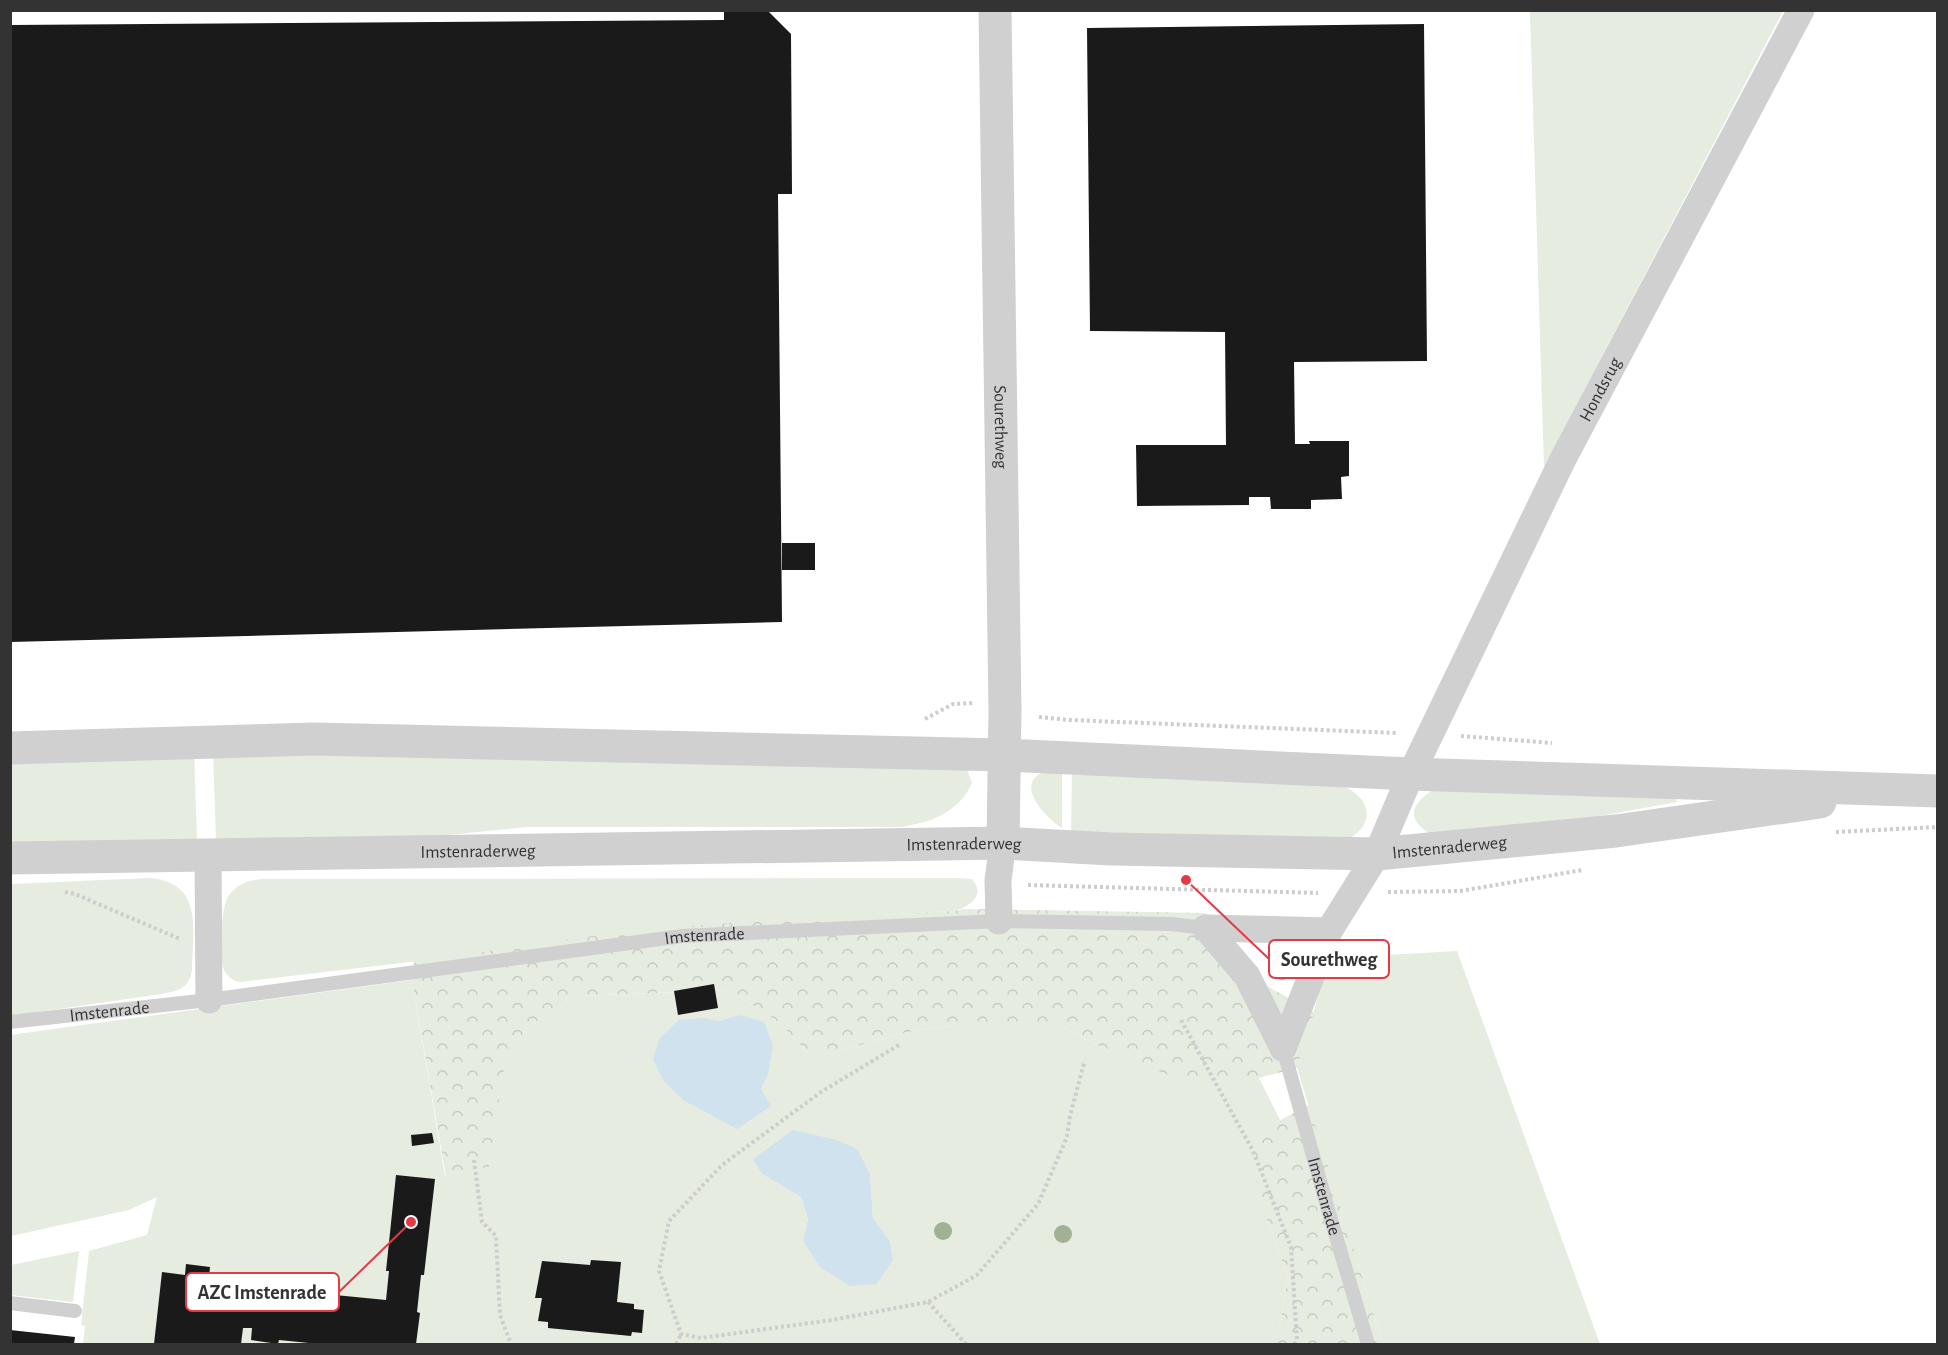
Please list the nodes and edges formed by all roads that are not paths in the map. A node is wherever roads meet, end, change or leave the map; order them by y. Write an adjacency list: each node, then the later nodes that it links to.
1 (995, 10): 4 (street, Sourethweg)
2 (1801, 10): 5 (street, Hondsrug)
3 (10, 748): 4 (street, Imstenraderweg)
4 (1004, 754): 5 (street, Imstenraderweg); 7 (street, Sourethweg)
5 (1411, 774): 6 (street, Imstenraderweg); 8 (street, Hondsrug)
6 (1926, 790): 8 (street, Imstenraderweg)
7 (1003, 843): 8 (street, Imstenraderweg); 9 (street, Imstenraderweg); 11 (street)
8 (1377, 854): 13 (street)
9 (208, 855): 10 (street, Imstenraderweg); 14 (street)
10 (10, 858)
11 (999, 921): 12 (lane, Imstenrade); 14 (lane, Imstenrade)
12 (1206, 928): 13 (street, Imstenrade); 16 (street, Imstenrade)
13 (1329, 931): 16 (street)
14 (209, 1000): 15 (lane, Imstenrade)
15 (10, 1022)
16 (1283, 1048): 19 (lane, Imstenrade)
17 (10, 1303): 18 (lane)
18 (75, 1311)
19 (1368, 1344)

